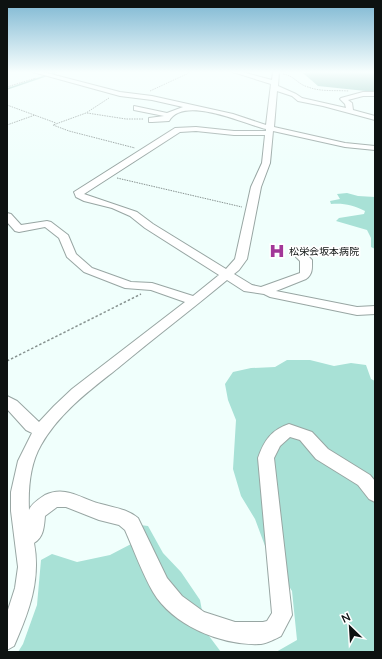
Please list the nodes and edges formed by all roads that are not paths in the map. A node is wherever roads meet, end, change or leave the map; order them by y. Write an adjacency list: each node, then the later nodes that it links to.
1 (172, 103): 5 (street)
2 (273, 103): 11 (street)
3 (313, 103): 7 (street)
4 (348, 103): 7 (street)
5 (193, 107): 8 (street); 11 (street)
6 (137, 108): 8 (street)
7 (350, 111): 9 (street)
8 (168, 115): 10 (street)
9 (375, 118)
10 (152, 120)
11 (271, 131): 12 (street); 15 (street); 15 (street)
12 (375, 148)
13 (7, 216): 17 (street)
14 (303, 251): 16 (street)
15 (227, 275): 16 (street); 17 (street)
16 (267, 290): 18 (street)
17 (196, 298): 20 (street)
18 (375, 310)
19 (7, 402): 20 (street)
20 (41, 430): 22 (street)
21 (375, 494): 22 (street)
22 (24, 539): 23 (street)
23 (7, 639)

